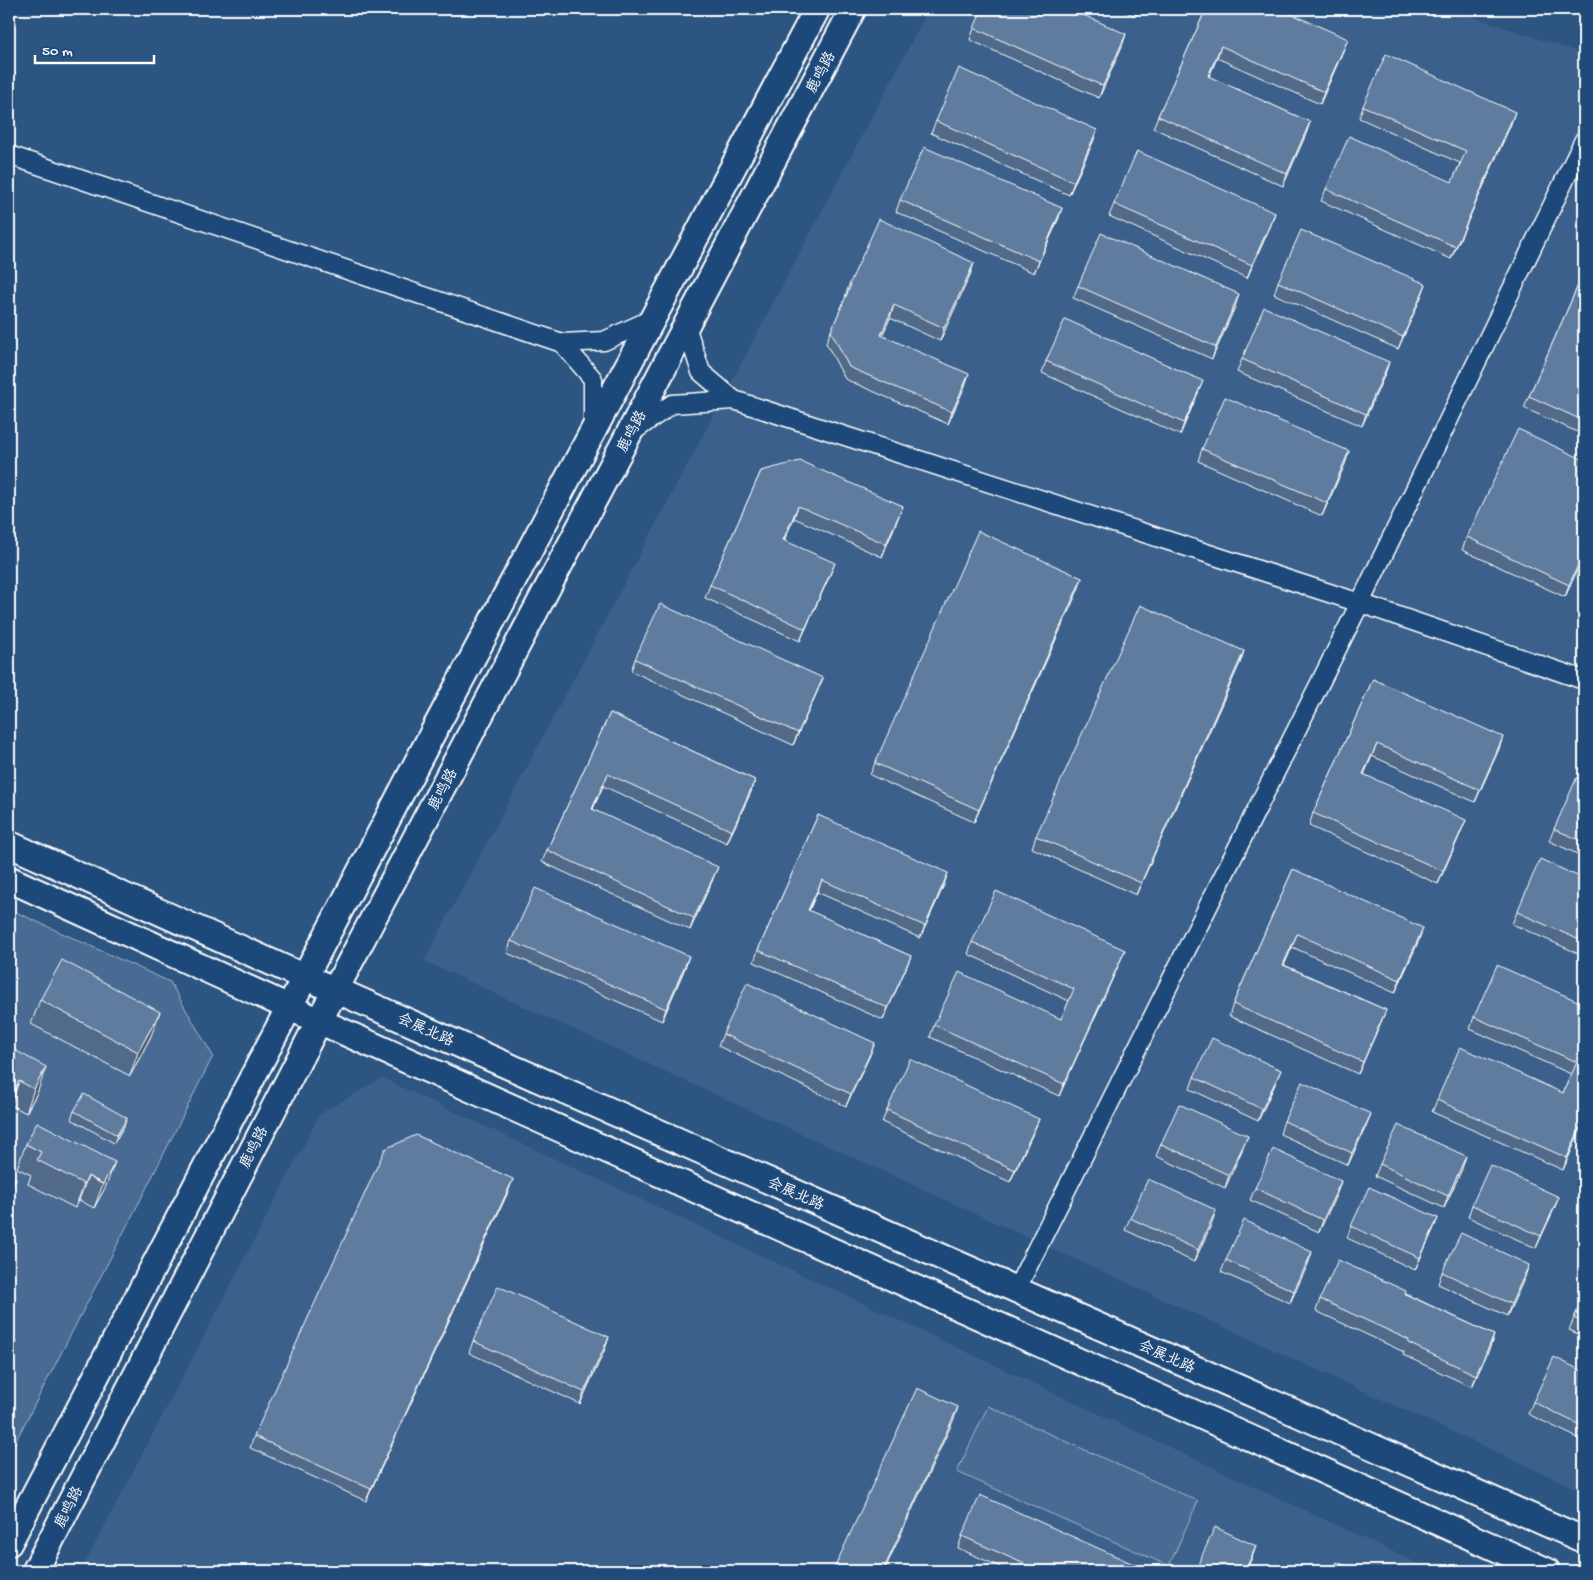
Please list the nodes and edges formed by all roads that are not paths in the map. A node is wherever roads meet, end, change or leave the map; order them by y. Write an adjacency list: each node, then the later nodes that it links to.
1 (817, 9): 5 (main road)
2 (854, 9): 6 (main road, 鹿鸣路)
3 (1584, 140): 11 (street)
4 (9, 155): 7 (street)
5 (652, 319): 7 (street); 9 (main road)
6 (686, 326): 8 (street); 10 (main road, 鹿鸣路)
7 (562, 343): 9 (street)
8 (734, 400): 10 (street); 11 (street)
9 (593, 430): 15 (main road)
10 (629, 434): 16 (main road, 鹿鸣路)
11 (1360, 603): 12 (street); 19 (street)
12 (1584, 680)
13 (9, 844): 15 (main road, 会展北路)
14 (9, 879): 17 (main road)
15 (304, 977): 16 (main road, 会展北路); 17 (main road)
16 (336, 990): 18 (main road, 鹿鸣路); 19 (main road, 会展北路)
17 (290, 1006): 18 (main road); 21 (main road)
18 (319, 1020): 22 (main road, 鹿鸣路); 23 (main road)
19 (1016, 1290): 20 (main road, 会展北路)
20 (1584, 1540)
21 (9, 1543)
22 (35, 1571)
23 (1547, 1571)

